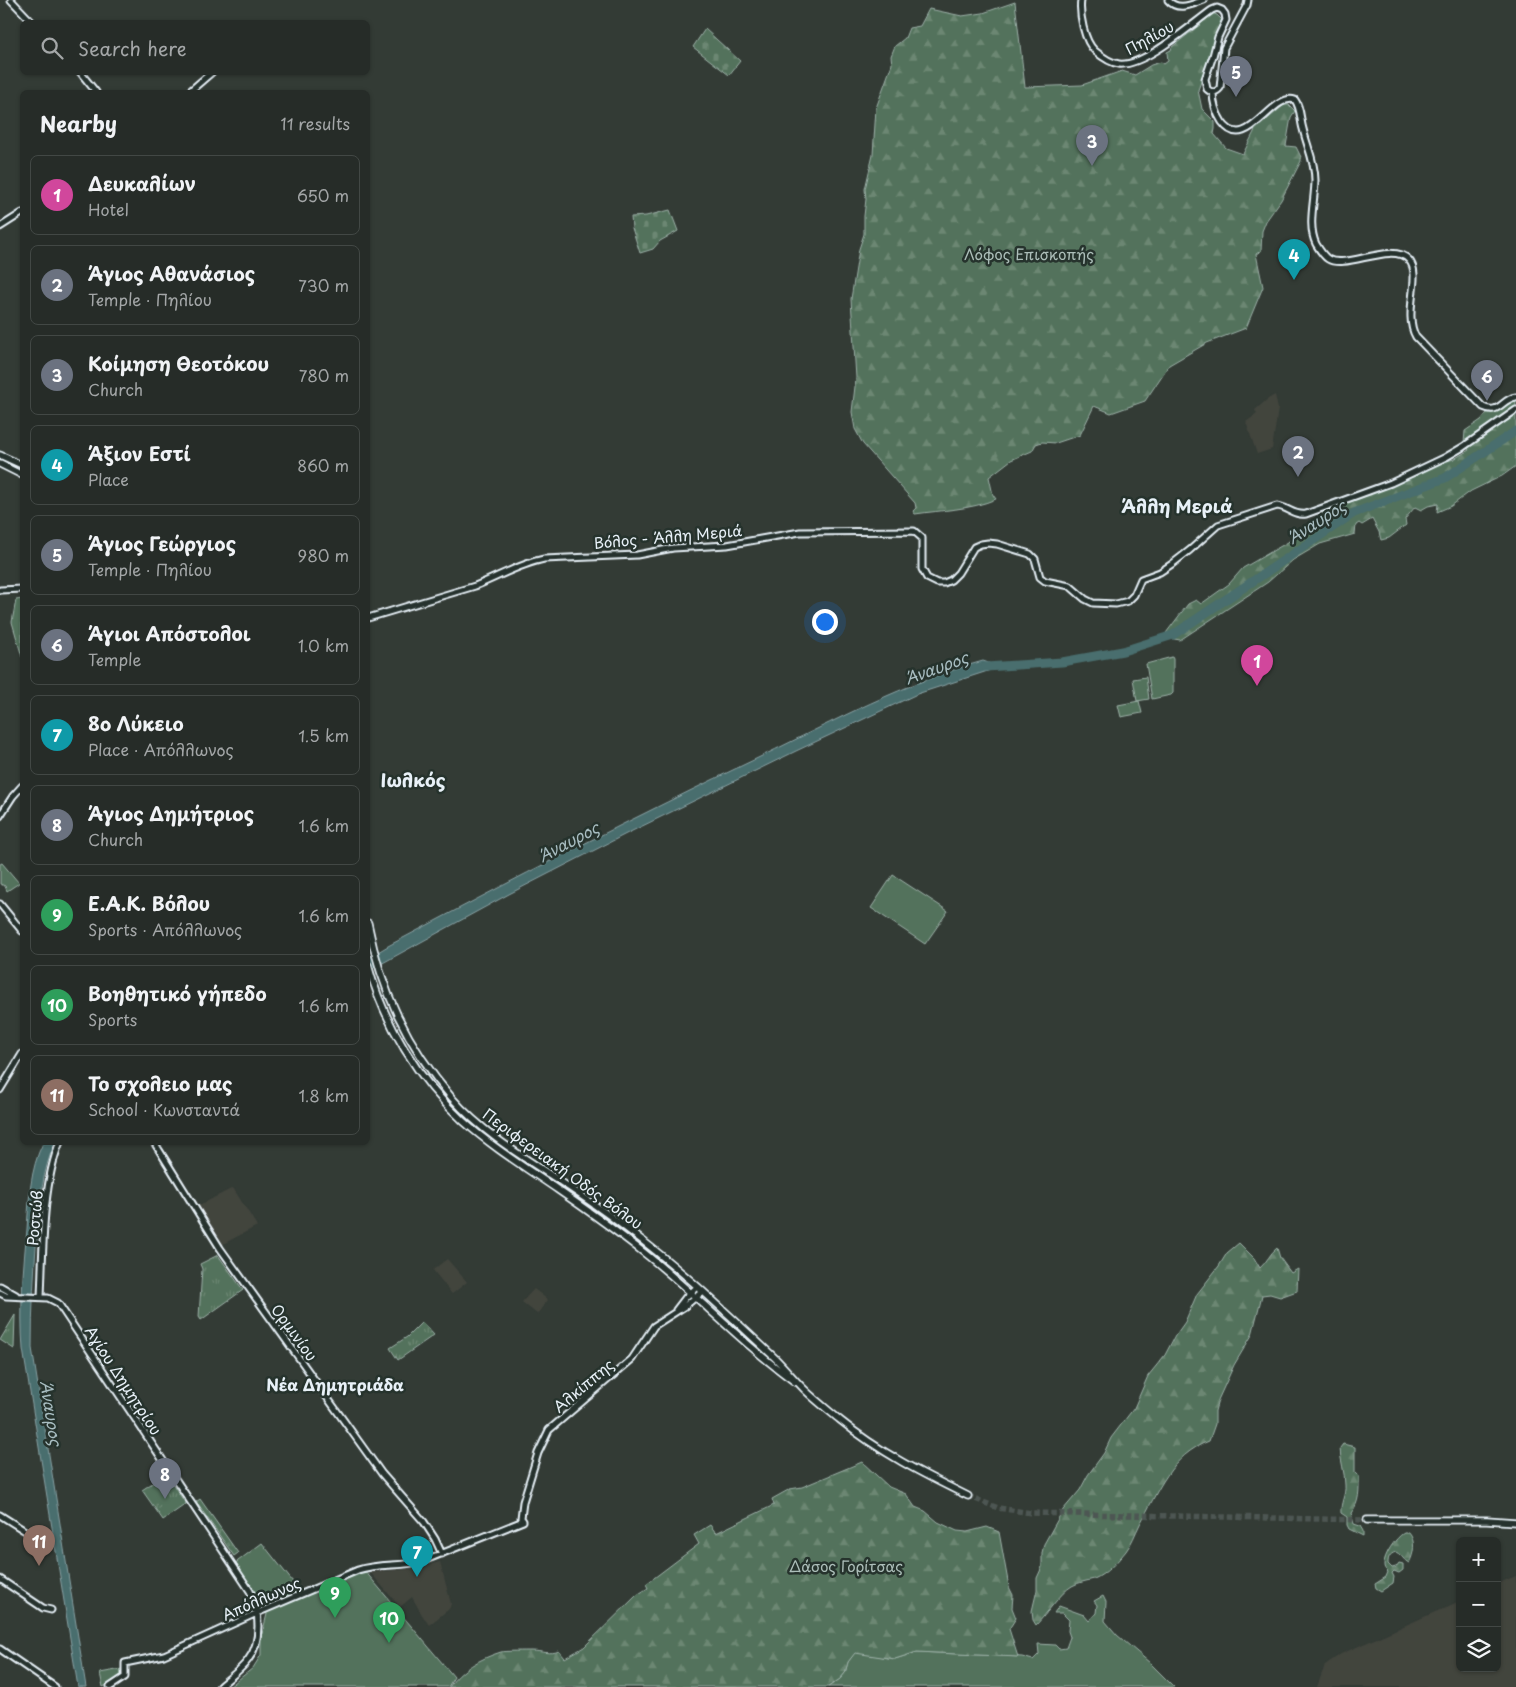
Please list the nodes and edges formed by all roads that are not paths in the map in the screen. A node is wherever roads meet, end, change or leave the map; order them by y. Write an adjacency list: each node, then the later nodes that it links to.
1 (11, 0): 6 (main road)
2 (1081, 0): 11 (main road, Πηλίου)
3 (1168, 0): 4 (main road, Πηλίου)
4 (1204, 0)
5 (1248, 0): 11 (main road)
6 (30, 20)
7 (82, 75): 9 (main road)
8 (209, 75): 10 (main road)
9 (94, 90)
10 (191, 90)
11 (1214, 92): 14 (main road)
12 (20, 214): 13 (main road)
13 (0, 226)
14 (1516, 397)
15 (1516, 410): 22 (main road, Βόλος - Άλλη Μεριά)
16 (0, 455): 18 (main road)
17 (0, 464): 19 (main road)
18 (20, 464)
19 (20, 474)
20 (20, 589): 21 (main road)
21 (0, 590)
22 (370, 618)
23 (20, 788): 24 (main road)
24 (0, 816)
25 (0, 904): 26 (main road)
26 (20, 929)
27 (370, 933): 36 (main road, Περιφερειακή Οδός Βόλου)
28 (370, 978): 29 (main road, Περιφερειακή Οδός Βόλου)
29 (375, 985): 30 (main road); 38 (main road, Περιφερειακή Οδός Βόλου)
30 (370, 987)
31 (20, 1057): 32 (main road)
32 (0, 1090)
33 (59, 1145): 40 (main road, Ροστώβ)
34 (156, 1145): 50 (main road, Ορμινίου)
35 (0, 1286): 39 (main road)
36 (700, 1290): 38 (main road); 41 (main road); 43 (main road, Περιφερειακή Οδός Βόλου)
37 (0, 1293): 39 (main road)
38 (690, 1293): 41 (main road, Περιφερειακή Οδός Βόλου); 42 (main road)
39 (19, 1297): 40 (main road)
40 (40, 1297): 53 (main road, Αγίου Δημητρίου)
41 (696, 1298): 42 (main road); 43 (main road, Περιφερειακή Οδός Βόλου)
42 (674, 1312): 47 (main road, Αλκίππης)
43 (805, 1390): 44 (main road, Περιφερειακή Οδός Βόλου)
44 (968, 1496)
45 (0, 1515): 49 (main road)
46 (1367, 1520): 48 (main road)
47 (522, 1521): 50 (main road, Απόλλωνος)
48 (1516, 1522)
49 (41, 1541)
50 (442, 1554): 53 (main road, Απόλλωνος)
51 (0, 1579): 52 (main road)
52 (51, 1610)
53 (257, 1613): 56 (main road, Απόλλωνος); 57 (main road)
54 (0, 1649): 55 (main road)
55 (55, 1687)
56 (110, 1687)
57 (220, 1687)

